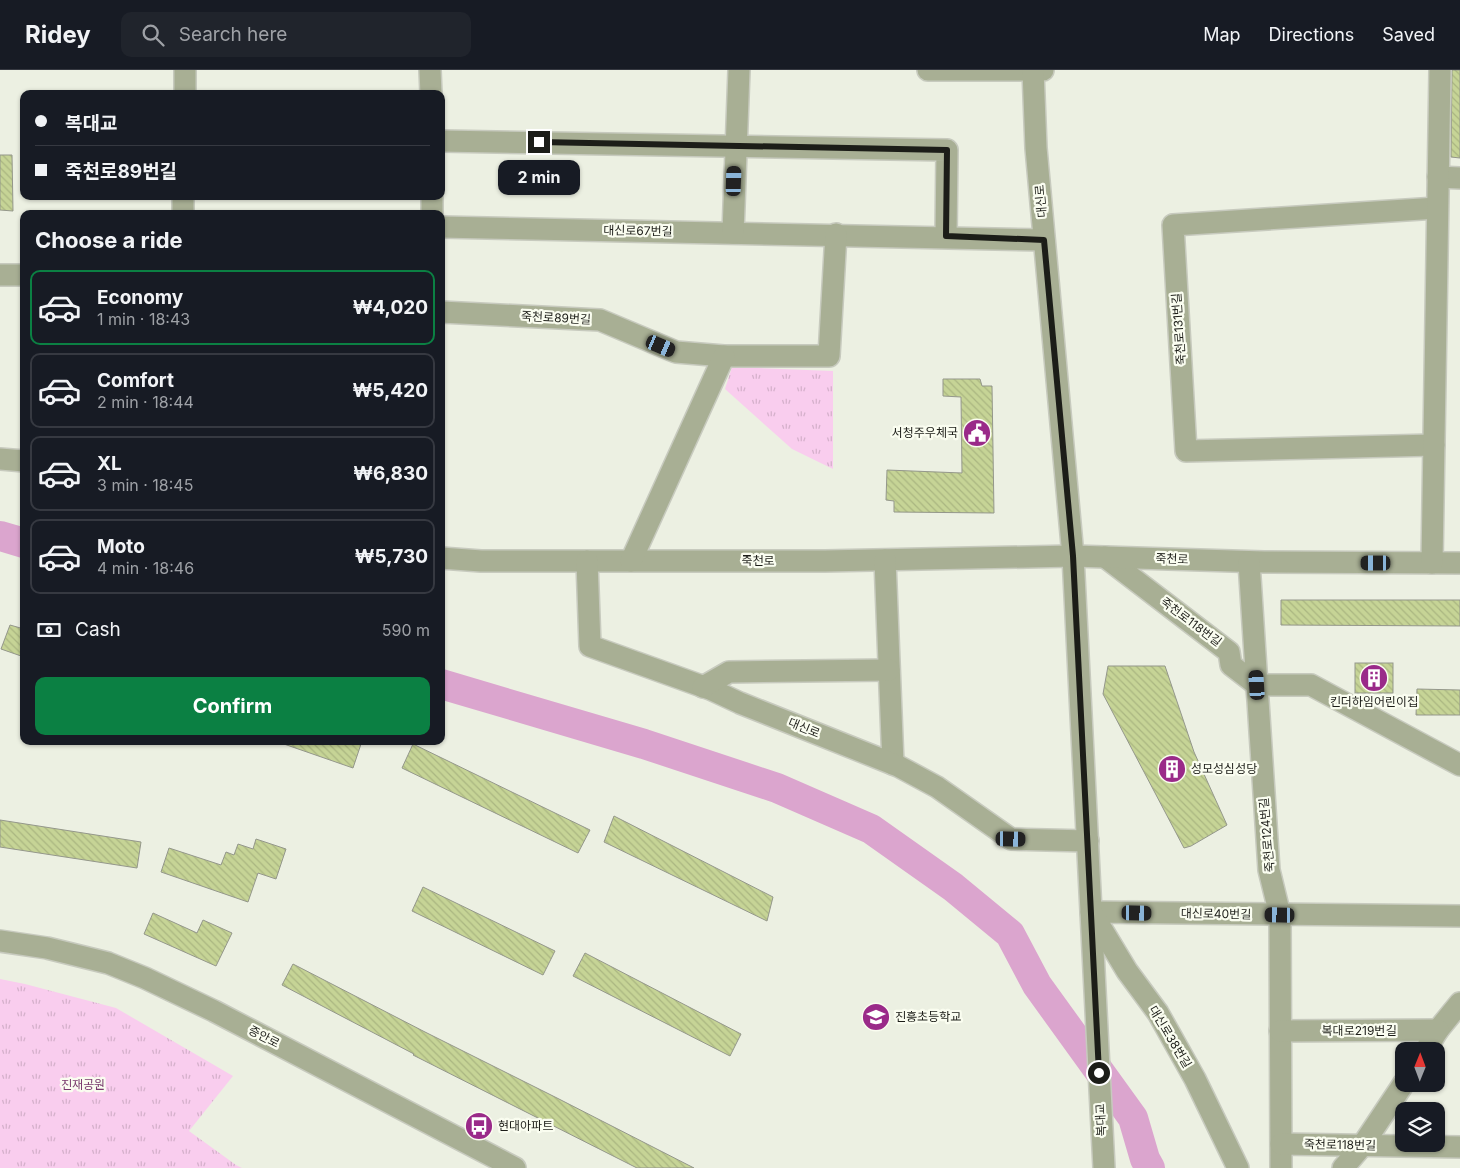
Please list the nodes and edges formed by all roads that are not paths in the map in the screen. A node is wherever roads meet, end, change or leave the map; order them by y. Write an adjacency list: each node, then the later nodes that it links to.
1 (185, 70): 7 (street)
2 (430, 70): 8 (street)
3 (739, 70): 10 (street)
4 (928, 70): 5 (street)
5 (1036, 70): 18 (street, 대신로)
6 (1440, 70): 11 (street)
7 (185, 90)
8 (431, 90)
9 (445, 141): 10 (street)
10 (735, 146): 15 (street); 17 (street)
11 (1438, 177): 12 (street); 13 (street)
12 (1460, 178)
13 (1438, 208): 23 (street); 23 (street, 죽천로131번길)
14 (445, 227): 15 (street, 대신로67번길)
15 (733, 232): 16 (street, 대신로67번길)
16 (836, 234): 17 (street, 대신로67번길); 22 (street)
17 (946, 236): 18 (street, 대신로67번길)
18 (1044, 240): 26 (street, 대신로)
19 (0, 275): 20 (street)
20 (20, 275)
21 (445, 312): 22 (street, 죽천로89번길)
22 (724, 356): 31 (street)
23 (1434, 445): 33 (street)
24 (0, 459): 25 (street)
25 (20, 461)
26 (1073, 556): 27 (street, 죽천로); 29 (street, 죽천로); 40 (street, 대신로)
27 (1106, 557): 32 (street, 죽천로); 36 (street, 죽천로118번길)
28 (445, 558): 30 (street, 죽천로)
29 (885, 560): 31 (street, 죽천로); 35 (street)
30 (587, 561): 31 (street, 죽천로); 37 (street, 대신로)
31 (631, 561)
32 (1249, 562): 33 (street, 죽천로); 36 (street, 죽천로124번길)
33 (1432, 563): 34 (street, 죽천로)
34 (1460, 563)
35 (889, 670): 37 (street); 38 (street)
36 (1257, 685): 39 (street); 41 (street, 죽천로124번길)
37 (703, 686): 38 (street, 대신로)
38 (893, 764): 40 (street, 대신로)
39 (1460, 765)
40 (1088, 841): 43 (street, 대신로)
41 (1280, 915): 42 (street, 대신로40번길); 43 (street, 대신로40번길); 47 (street, 죽천로124번길)
42 (1460, 916)
43 (1091, 917): 55 (street, 복대교); 56 (street, 대신로38번길)
44 (0, 940): 54 (street, 증안로)
45 (1460, 1003): 46 (street)
46 (1438, 1030): 47 (street, 복대로219번길); 48 (street, 복대로219번길); 49 (street)
47 (1280, 1031): 51 (street, 죽천로124번길)
48 (1460, 1032)
49 (1431, 1042)
50 (1398, 1092): 52 (street)
51 (1281, 1144): 52 (street, 죽천로118번길); 57 (street, 죽천로124번길)
52 (1362, 1146): 53 (street, 죽천로118번길); 58 (street)
53 (1460, 1147)
54 (504, 1166)
55 (1104, 1168)
56 (1238, 1168)
57 (1281, 1168)
58 (1343, 1168)

